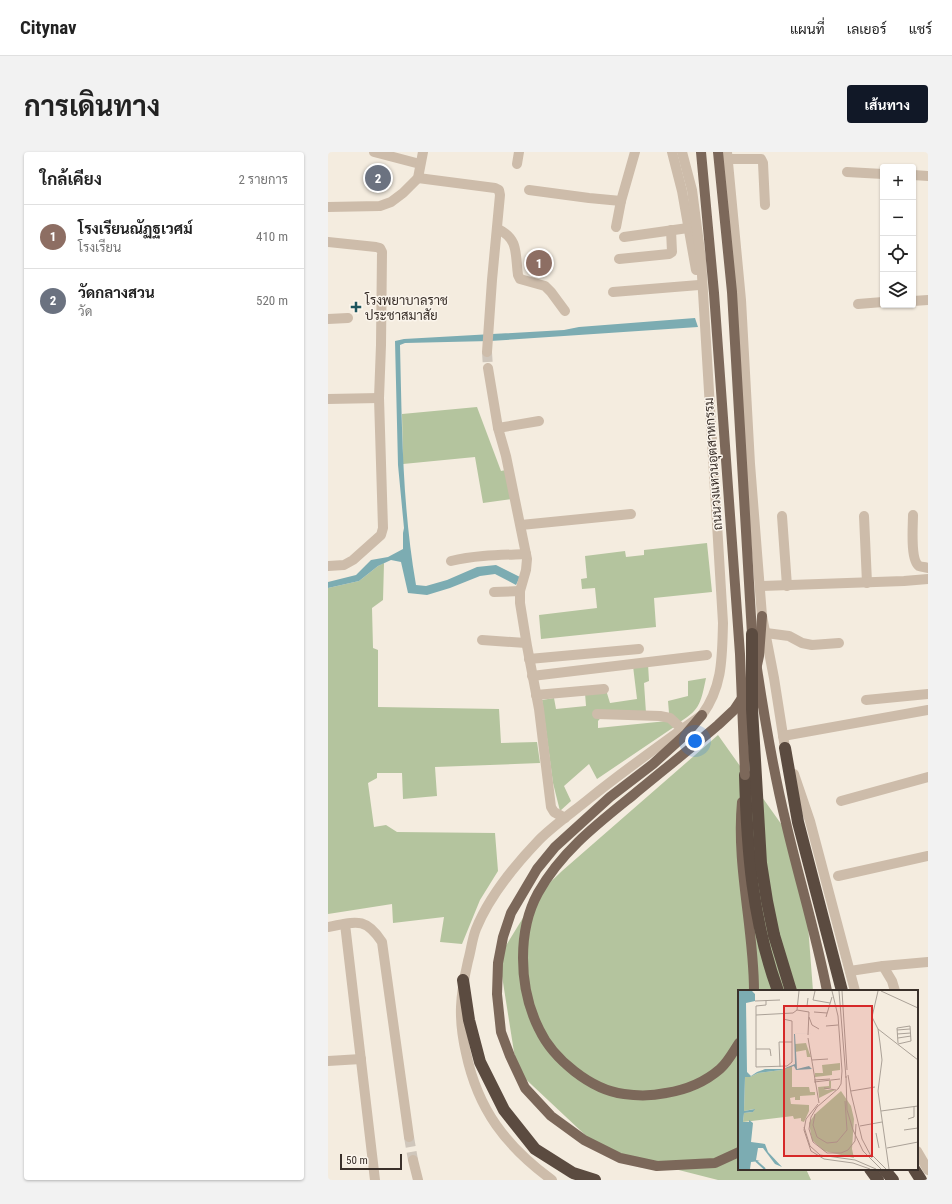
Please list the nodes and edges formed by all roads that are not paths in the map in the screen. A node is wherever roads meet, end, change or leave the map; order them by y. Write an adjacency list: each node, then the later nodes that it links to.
1 (374, 152): 9 (street)
2 (423, 152): 11 (street)
3 (519, 152): 12 (street)
4 (635, 152): 19 (street)
5 (672, 152): 23 (street)
6 (682, 152): 36 (street)
7 (701, 152): 81 (main road, ถนนวงแหวนอุตสาหกรรม, bridge)
8 (718, 152): 62 (main road)
9 (402, 156): 11 (street)
10 (728, 156): 20 (street); 56 (street)
11 (420, 164): 17 (street)
12 (517, 164)
13 (848, 172): 14 (street)
14 (880, 174)
15 (916, 175): 16 (street)
16 (928, 176)
17 (418, 178): 21 (street); 24 (street)
18 (529, 190): 19 (street)
19 (621, 201): 22 (street)
20 (765, 205)
21 (328, 207)
22 (616, 227)
23 (688, 228): 25 (street); 29 (street)
24 (498, 229): 35 (street); 39 (street)
25 (671, 230): 26 (street); 28 (street)
26 (624, 237)
27 (328, 242): 41 (street)
28 (619, 259)
29 (699, 285): 30 (street); 36 (street)
30 (613, 292)
31 (928, 300): 32 (street)
32 (916, 301)
33 (880, 302): 34 (street)
34 (858, 304)
35 (565, 312)
36 (704, 312): 78 (street)
37 (348, 318): 38 (street)
38 (328, 319)
39 (487, 349)
40 (488, 368): 44 (street)
41 (379, 398): 42 (street); 52 (street)
42 (328, 399)
43 (539, 421): 44 (street)
44 (498, 428): 49 (street)
45 (631, 514): 49 (street)
46 (913, 515): 53 (street)
47 (782, 516): 57 (street)
48 (864, 516): 55 (street)
49 (521, 525): 50 (street)
50 (526, 554): 51 (street); 58 (street)
51 (451, 561)
52 (328, 566)
53 (928, 568)
54 (928, 579): 55 (street)
55 (867, 583): 57 (street)
56 (760, 586): 57 (street); 60 (street)
57 (787, 586)
58 (520, 591): 59 (street); 64 (street)
59 (494, 592)
60 (762, 616): 61 (street); 100 (main road)
61 (766, 633): 65 (street); 80 (street)
62 (752, 634): 95 (highway, bridge); 96 (main road, bridge)
63 (482, 640): 64 (street)
64 (526, 643): 68 (street)
65 (839, 643)
66 (639, 649): 68 (street)
67 (707, 655): 69 (street)
68 (529, 659): 69 (street)
69 (532, 676): 72 (street)
70 (604, 689): 72 (street)
71 (928, 694): 73 (street)
72 (536, 695): 84 (street)
73 (911, 695): 74 (street); 76 (street)
74 (866, 700)
75 (928, 710): 76 (street)
76 (912, 713): 80 (street)
77 (597, 714): 79 (street)
78 (702, 715): 79 (street); 104 (main road)
79 (682, 729): 84 (street)
80 (784, 742): 91 (street); 97 (highway)
81 (744, 775): 93 (main road, ถนนวงแหวนอุตสาหกรรม); 94 (highway)
82 (928, 777): 83 (street)
83 (841, 801)
84 (565, 818): 92 (street)
85 (928, 856): 86 (street)
86 (838, 876)
87 (345, 924): 88 (street); 101 (street); 103 (street)
88 (328, 927)
89 (928, 962): 90 (street)
90 (883, 966): 91 (street); 99 (street)
91 (850, 972): 98 (street)
92 (464, 980): 111 (street); 114 (highway)
93 (754, 990)
94 (778, 990)
95 (791, 990)
96 (827, 990)
97 (842, 990)
98 (855, 990)
99 (895, 990)
100 (738, 1045)
101 (361, 1059): 102 (street); 112 (street)
102 (328, 1061)
103 (409, 1137)
104 (738, 1152)
105 (918, 1153): 110 (street)
106 (413, 1160): 113 (street)
107 (871, 1170): 115 (highway)
108 (885, 1170): 116 (highway)
109 (915, 1170): 117 (highway)
110 (928, 1170)
111 (547, 1179)
112 (375, 1180)
113 (418, 1180)
114 (595, 1180)
115 (878, 1180)
116 (893, 1180)
117 (921, 1180)

